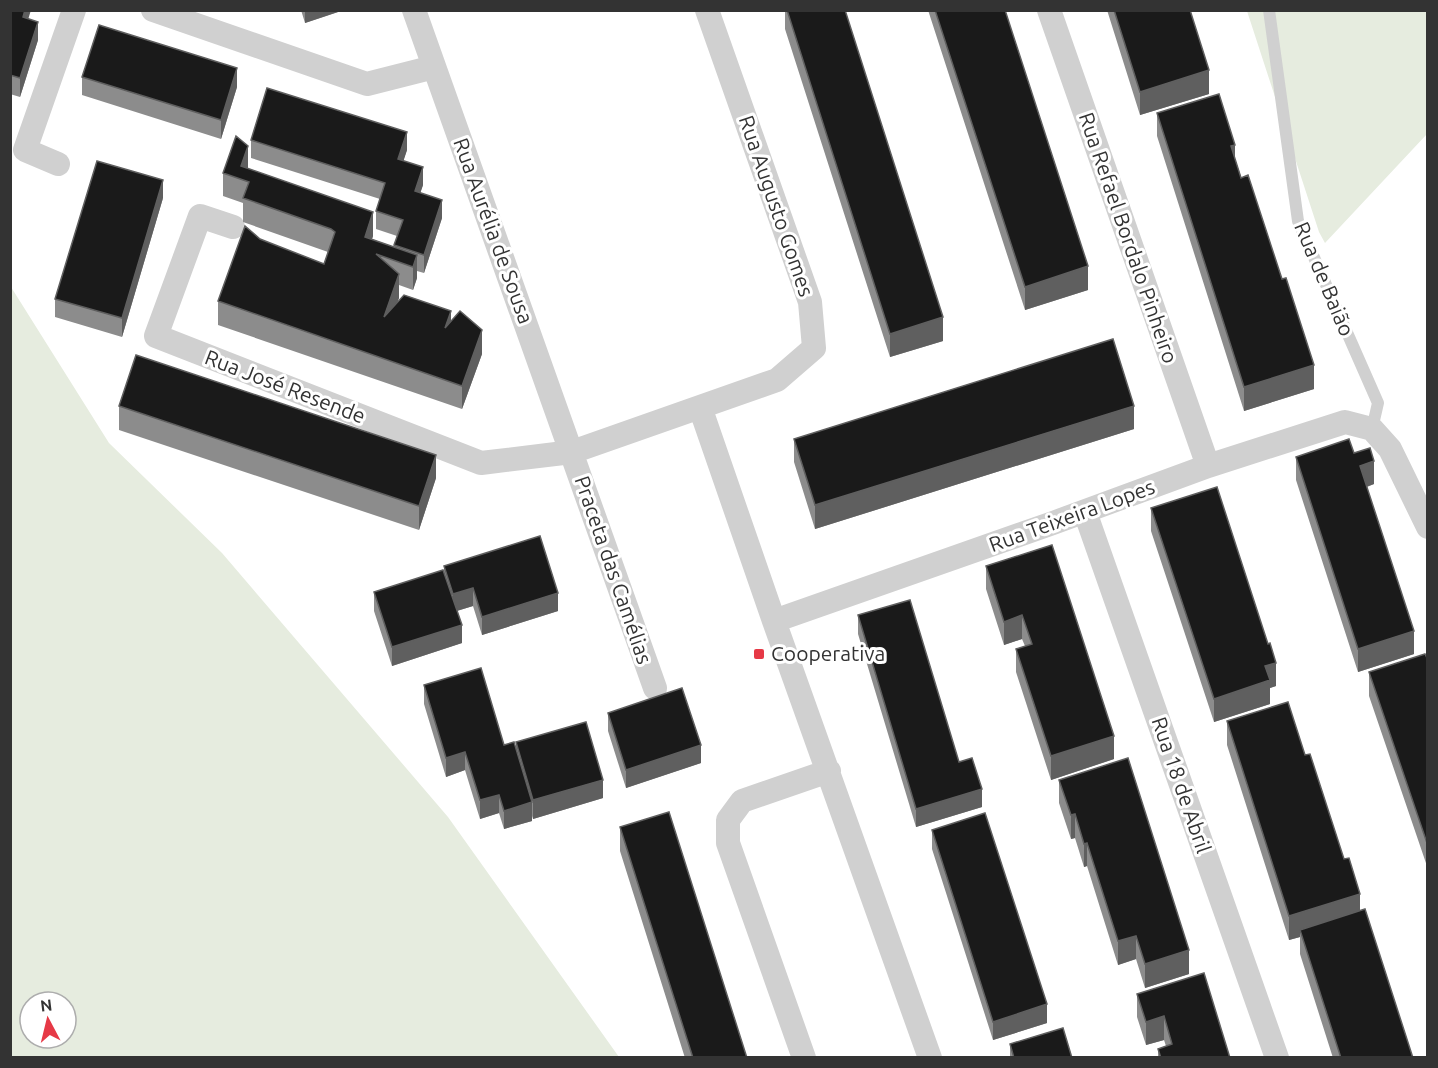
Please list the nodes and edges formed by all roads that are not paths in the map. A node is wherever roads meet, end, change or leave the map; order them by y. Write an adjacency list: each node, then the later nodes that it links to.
1 (74, 10): 8 (street)
2 (153, 10): 7 (street)
3 (414, 10): 7 (street, Rua Aurélia de Sousa)
4 (707, 10): 10 (street, Rua Augusto Gomes)
5 (1048, 10): 13 (street, Rua Refael Bordalo Pinheiro)
6 (1269, 10): 11 (lane, Rua de Baião)
7 (434, 68): 12 (street, Rua Aurélia de Sousa)
8 (58, 164)
9 (233, 227): 12 (street, Rua José Resende)
10 (700, 407): 12 (street); 16 (street)
11 (1372, 429): 13 (street, Rua Teixeira Lopes); 15 (street)
12 (572, 452): 17 (street, Praceta das Camélias)
13 (1208, 466): 14 (street, Rua Teixeira Lopes)
14 (1085, 512): 16 (street, Rua Teixeira Lopes); 21 (street, Rua 18 de Abril)
15 (1428, 527)
16 (774, 621): 18 (street)
17 (655, 688)
18 (828, 771): 19 (street); 20 (street)
19 (804, 1058)
20 (930, 1058)
21 (1277, 1058)

